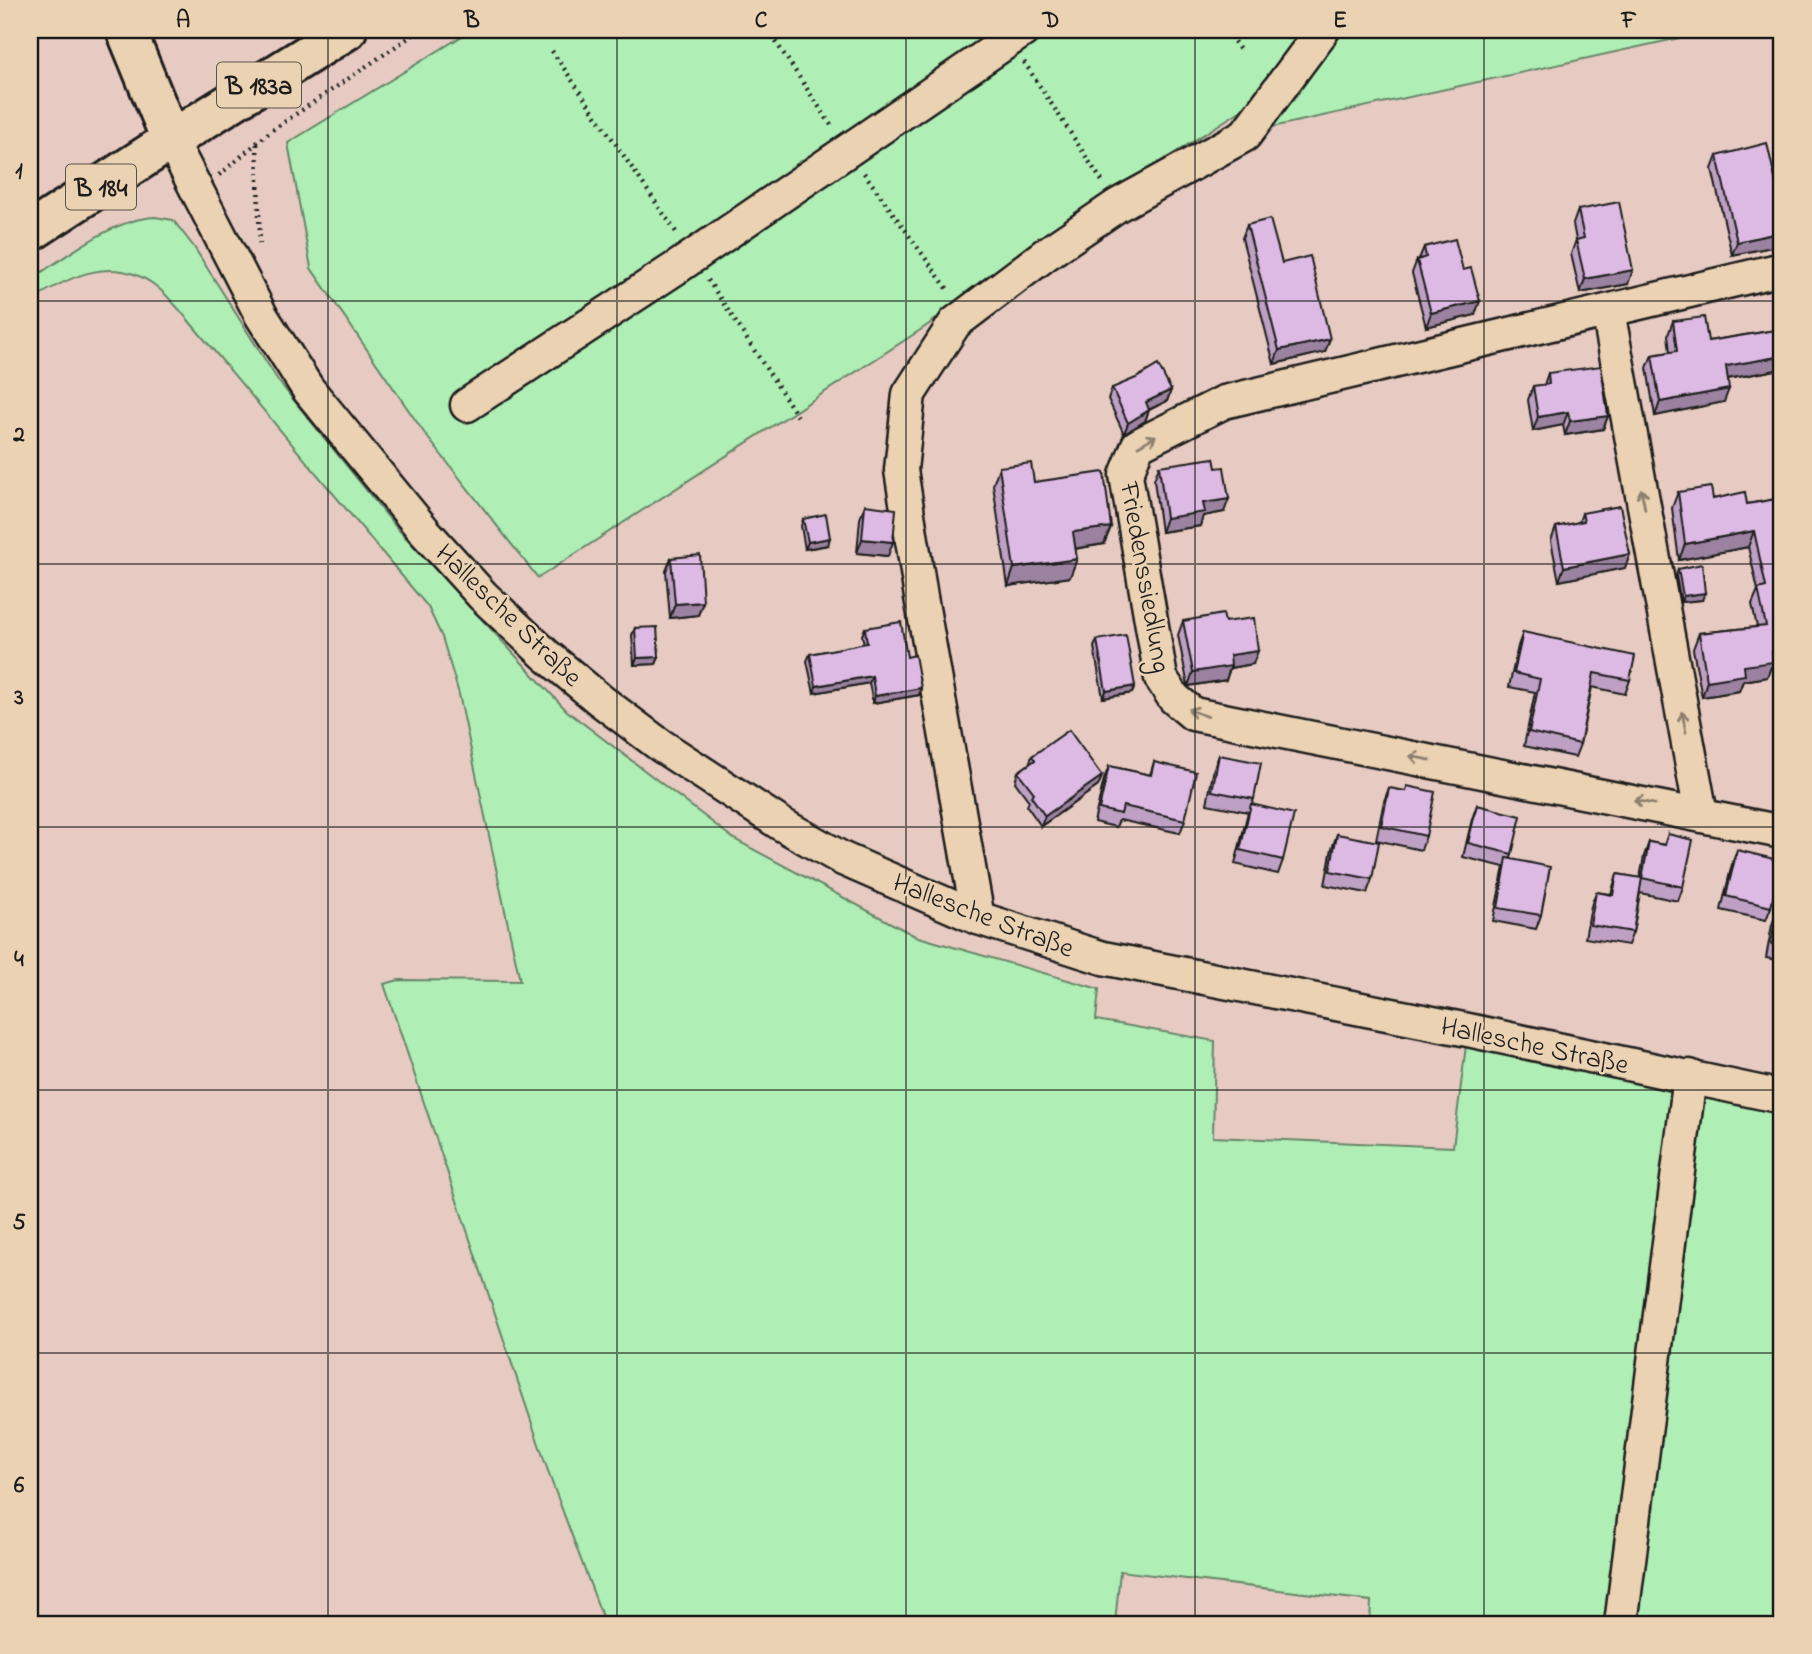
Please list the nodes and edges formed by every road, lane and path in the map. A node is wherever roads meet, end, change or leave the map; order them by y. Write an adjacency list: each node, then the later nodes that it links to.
1 (126, 30): 8 (main road)
2 (347, 30): 8 (main road, B 183a)
3 (420, 30): 9 (path)
4 (1226, 30): 7 (path)
5 (1323, 30): 19 (street)
6 (1016, 35): 10 (path); 16 (street)
7 (1240, 50)
8 (171, 140): 11 (street, Hallesche Straße); 12 (main road, B 184)
9 (257, 144): 11 (path); 13 (path)
10 (1101, 181)
11 (195, 191): 19 (street, Hallesche Straße)
12 (30, 232)
13 (260, 253)
14 (1782, 270): 15 (street, Friedenssiedlung)
15 (1608, 311): 17 (street, one-way to 15); 17 (street, Friedenssiedlung, one-way to 15)
16 (467, 405)
17 (1701, 814): 18 (street, Friedenssiedlung)
18 (1782, 832)
19 (978, 918): 20 (street, Hallesche Straße)
20 (1690, 1076): 21 (street, Hallesche Straße); 22 (street)
21 (1782, 1097)
22 (1621, 1624)

